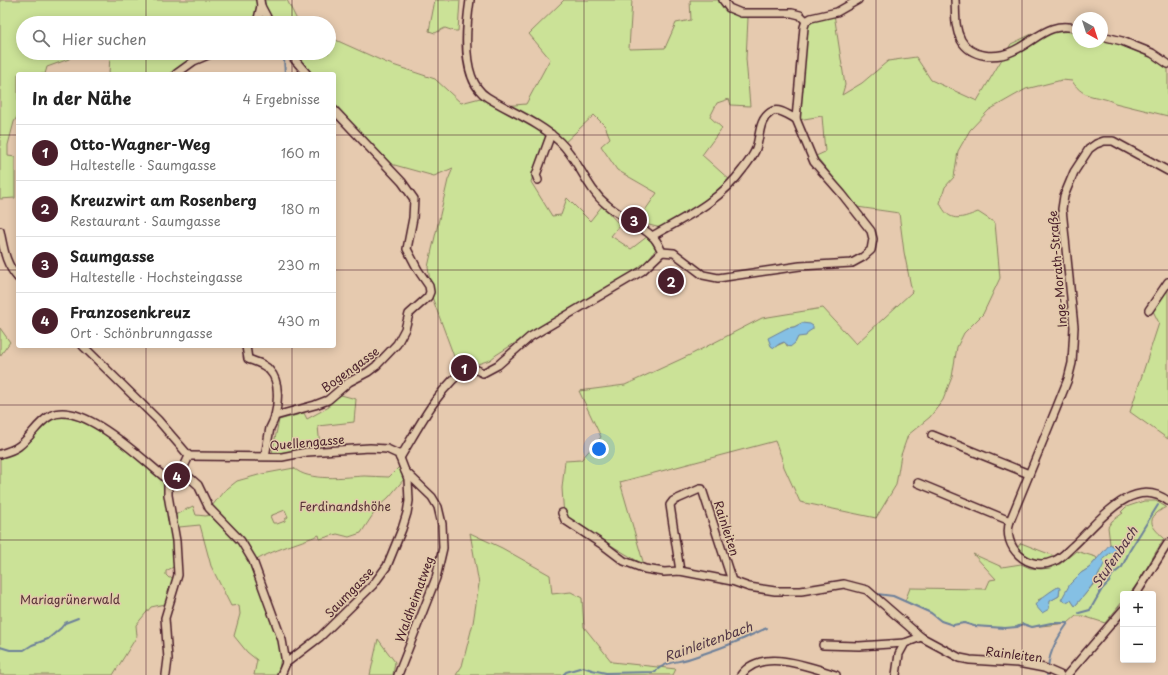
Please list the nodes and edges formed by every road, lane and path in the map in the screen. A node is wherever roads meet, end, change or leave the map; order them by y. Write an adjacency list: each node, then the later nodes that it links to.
1 (470, 0): 18 (street)
2 (723, 0): 8 (street)
3 (858, 0): 8 (street)
4 (955, 0): 9 (street)
5 (261, 3): 6 (street); 7 (street)
6 (258, 16)
7 (267, 16)
8 (806, 21): 17 (street)
9 (1072, 27)
10 (1108, 38): 13 (street)
11 (196, 60): 14 (street)
12 (295, 60): 15 (street)
13 (1168, 64)
14 (179, 72)
15 (305, 72)
16 (336, 112): 29 (street, Bogengasse)
17 (796, 119): 22 (street); 23 (street)
18 (551, 134): 20 (street); 22 (street)
19 (1168, 171): 37 (street, Inge-Morath-Straße)
20 (538, 180)
21 (0, 231): 24 (street)
22 (652, 236): 23 (street)
23 (662, 252): 34 (street)
24 (16, 276)
25 (1168, 282): 26 (street)
26 (1149, 310)
27 (85, 348): 32 (street)
28 (246, 348): 29 (street)
29 (275, 416): 33 (street)
30 (932, 435): 37 (street)
31 (0, 454): 38 (street)
32 (189, 456): 33 (street, Quellengasse); 36 (street)
33 (265, 456): 34 (street, Quellengasse)
34 (400, 458): 35 (street, Saumgasse)
35 (405, 470): 51 (street, Saumgasse); 54 (street, Waldheimatweg)
36 (182, 471): 38 (street); 51 (street)
37 (1029, 474): 42 (street, Inge-Morath-Straße)
38 (168, 480): 52 (street)
39 (918, 483): 42 (street)
40 (1168, 501): 42 (street, Inge-Morath-Straße)
41 (562, 514): 44 (street, Rainleiten)
42 (1010, 521)
43 (1168, 543): 46 (street)
44 (680, 571): 45 (street, Rainleiten); 45 (street, Rainleiten)
45 (732, 581): 48 (street, Rainleiten)
46 (1138, 591)
47 (1120, 613): 59 (street)
48 (922, 637): 49 (street); 58 (street, Rainleiten)
49 (905, 643): 50 (street); 57 (street)
50 (823, 645)
51 (286, 663): 53 (street)
52 (166, 675)
53 (281, 675)
54 (398, 675)
55 (741, 675): 56 (street)
56 (836, 675)
57 (896, 675)
58 (1060, 675)
59 (1067, 675)

